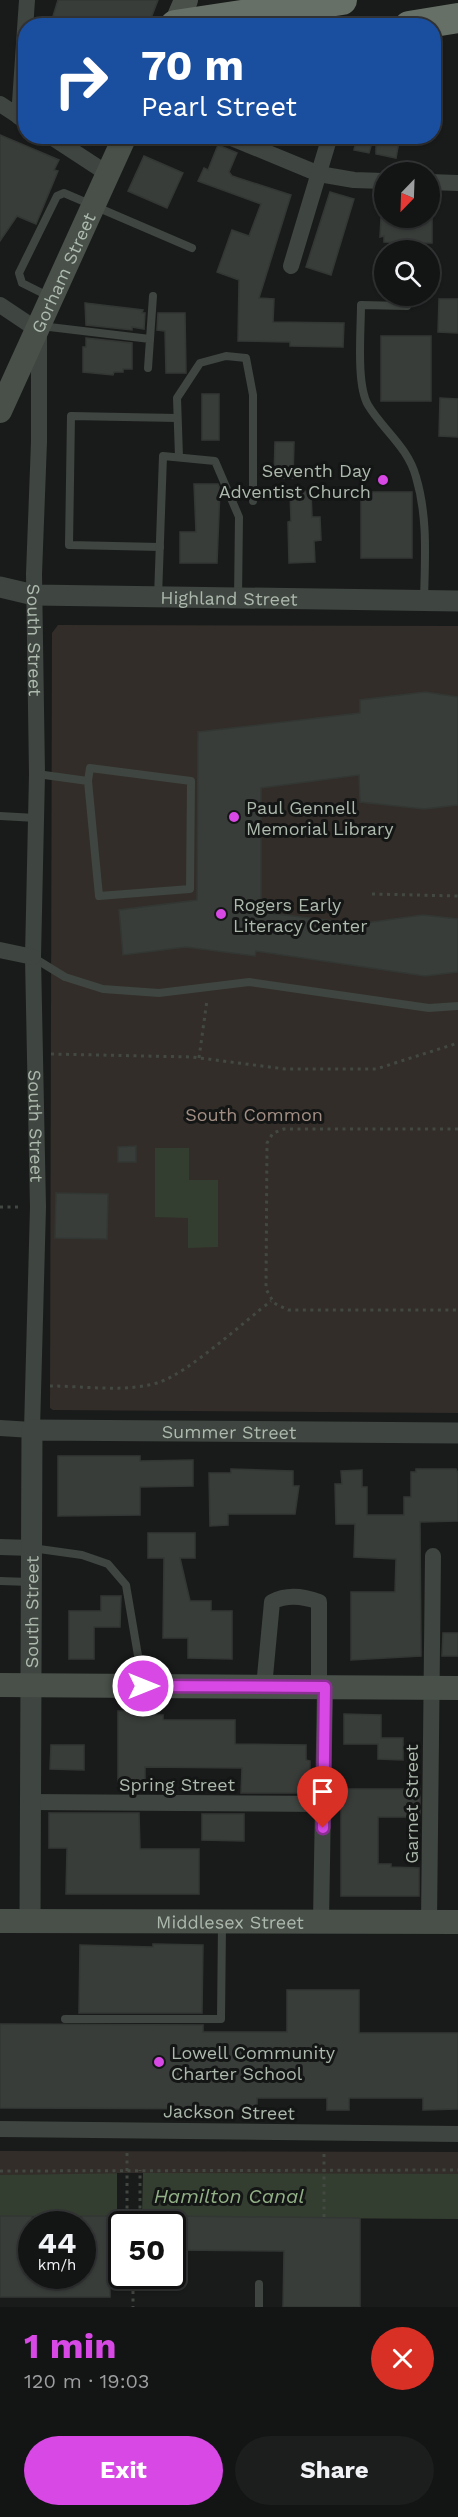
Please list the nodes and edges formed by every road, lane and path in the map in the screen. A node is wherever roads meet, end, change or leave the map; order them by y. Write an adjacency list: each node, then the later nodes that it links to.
1 (27, 0): 6 (street)
2 (186, 0): 7 (main road)
3 (230, 0): 5 (highway)
4 (342, 0): 5 (highway)
5 (266, 12): 8 (highway)
6 (26, 18)
7 (178, 18)
8 (224, 18)
9 (458, 18): 10 (highway)
10 (441, 21)
11 (0, 105): 12 (street)
12 (18, 116)
13 (62, 144): 17 (street)
14 (121, 144): 17 (main road, Gorham Street)
15 (246, 144): 18 (street)
16 (328, 144): 18 (street)
17 (108, 174): 22 (main road, Gorham Street)
18 (319, 174): 19 (street); 24 (street)
19 (374, 180)
20 (440, 182): 21 (street)
21 (458, 183)
22 (94, 206): 23 (lane); 26 (main road, Gorham Street); 26 (lane)
23 (192, 248)
24 (291, 266)
25 (153, 296): 30 (lane)
26 (52, 299): 29 (main road, Gorham Street)
27 (0, 305): 29 (street)
28 (374, 305): 41 (lane)
29 (40, 328): 30 (lane); 32 (main road, Gorham Street); 38 (street, South Street)
30 (150, 339): 31 (lane)
31 (148, 368)
32 (0, 411)
33 (177, 418): 34 (lane); 35 (lane); 36 (lane)
34 (178, 457): 36 (lane); 40 (lane)
35 (253, 501)
36 (160, 547): 39 (lane)
37 (0, 587): 38 (street, Highland Street)
38 (34, 595): 39 (street, Highland Street); 43 (street, South Street)
39 (158, 597): 40 (street, Highland Street)
40 (238, 598): 41 (street, Highland Street)
41 (424, 600): 42 (street, Highland Street)
42 (458, 601)
43 (37, 774): 44 (lane); 46 (street, South Street)
44 (88, 781): 44 (lane)
45 (0, 816): 46 (lane)
46 (36, 818): 50 (street, South Street)
47 (372, 894): 48 (path)
48 (458, 896)
49 (0, 950): 50 (street)
50 (33, 957): 51 (lane); 54 (street, South Street)
51 (208, 988): 52 (lane); 55 (path)
52 (458, 1006)
53 (458, 1043): 55 (path)
54 (35, 1054): 55 (path); 61 (street, South Street)
55 (200, 1058)
56 (458, 1129): 57 (path)
57 (272, 1301): 58 (path); 59 (path)
58 (458, 1310)
59 (48, 1386)
60 (0, 1428): 61 (street, Summer Street)
61 (32, 1430): 62 (street, Summer Street); 64 (street, South Street)
62 (458, 1433)
63 (0, 1547): 64 (street)
64 (32, 1548): 67 (street, South Street); 70 (lane)
65 (434, 1556): 73 (street, Garnet Street)
66 (0, 1581): 67 (lane)
67 (32, 1582): 69 (street, South Street)
68 (0, 1685): 69 (main road)
69 (31, 1685): 70 (main road); 75 (street, South Street)
70 (143, 1686): 71 (main road)
71 (264, 1687): 72 (main road); 72 (street)
72 (322, 1687): 73 (main road); 76 (street)
73 (431, 1688): 74 (main road); 81 (street, Garnet Street)
74 (458, 1688)
75 (30, 1802): 76 (street, Spring Street); 78 (street, South Street)
76 (323, 1804): 80 (street)
77 (0, 1921): 78 (main road, Middlesex Street)
78 (30, 1921): 79 (main road, Middlesex Street)
79 (222, 1921): 80 (main road, Middlesex Street); 83 (lane)
80 (321, 1922): 81 (main road, Middlesex Street)
81 (429, 1922): 82 (main road, Middlesex Street)
82 (458, 1922)
83 (66, 2019)
84 (0, 2129): 85 (street, Jackson Street)
85 (458, 2134)
86 (127, 2149): 90 (path)
87 (324, 2149): 92 (path)
88 (458, 2170): 92 (path)
89 (0, 2171): 90 (path)
90 (127, 2171): 91 (path); 93 (path)
91 (140, 2171): 92 (path); 94 (path)
92 (324, 2172): 95 (path)
93 (127, 2211)
94 (140, 2211)
95 (324, 2217)
96 (259, 2284): 99 (lane)
97 (133, 2289): 98 (path)
98 (133, 2307)
99 (259, 2307)

